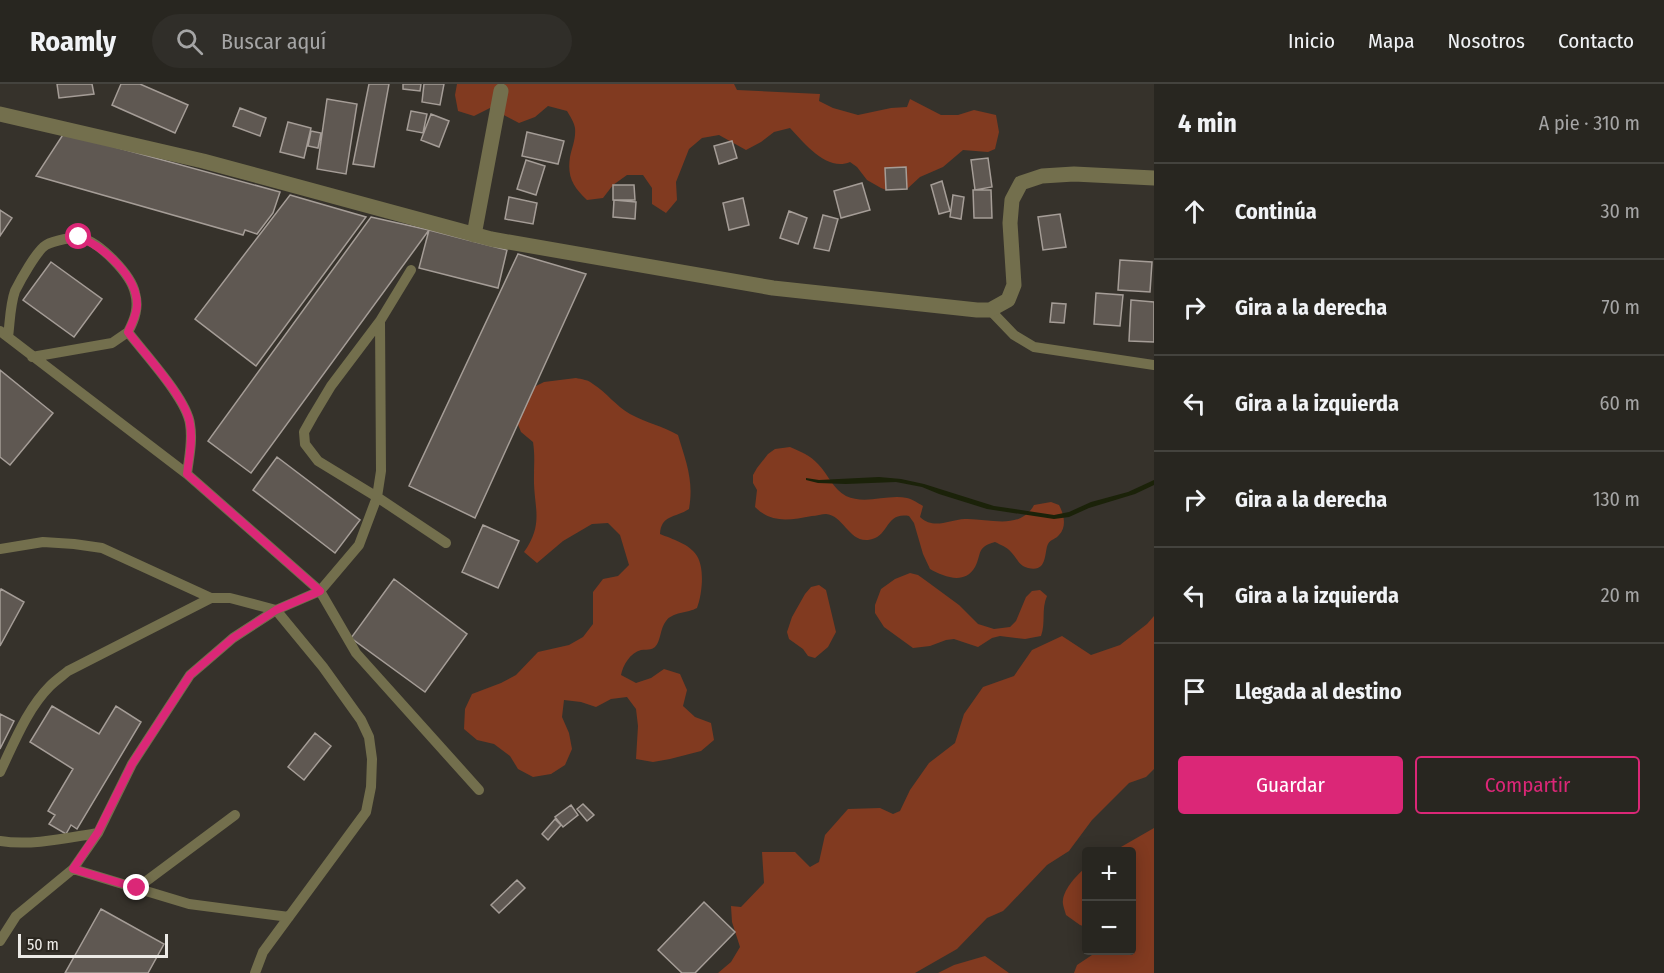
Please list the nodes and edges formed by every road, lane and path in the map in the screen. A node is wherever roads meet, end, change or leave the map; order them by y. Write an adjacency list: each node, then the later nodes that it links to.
1 (501, 91): 4 (street)
2 (0, 114): 4 (street)
3 (1154, 178): 6 (street)
4 (474, 235): 6 (street)
5 (411, 270): 7 (lane)
6 (990, 310): 11 (lane)
7 (380, 321): 13 (lane); 13 (lane)
8 (128, 332): 9 (lane); 10 (lane); 12 (lane)
9 (4, 334): 10 (lane)
10 (32, 357): 12 (lane)
11 (1154, 365)
12 (187, 474): 16 (lane)
13 (377, 497): 14 (lane); 16 (lane)
14 (446, 543)
15 (0, 549): 17 (lane)
16 (320, 591): 18 (lane); 20 (lane)
17 (211, 598): 18 (lane); 19 (lane)
18 (276, 610): 22 (lane); 26 (lane)
19 (0, 772)
20 (479, 790)
21 (236, 815): 25 (lane)
22 (98, 832): 23 (lane); 24 (lane)
23 (0, 841)
24 (73, 869): 25 (lane); 27 (lane)
25 (137, 888): 26 (lane)
26 (289, 917): 28 (lane)
27 (0, 941)
28 (255, 973)

